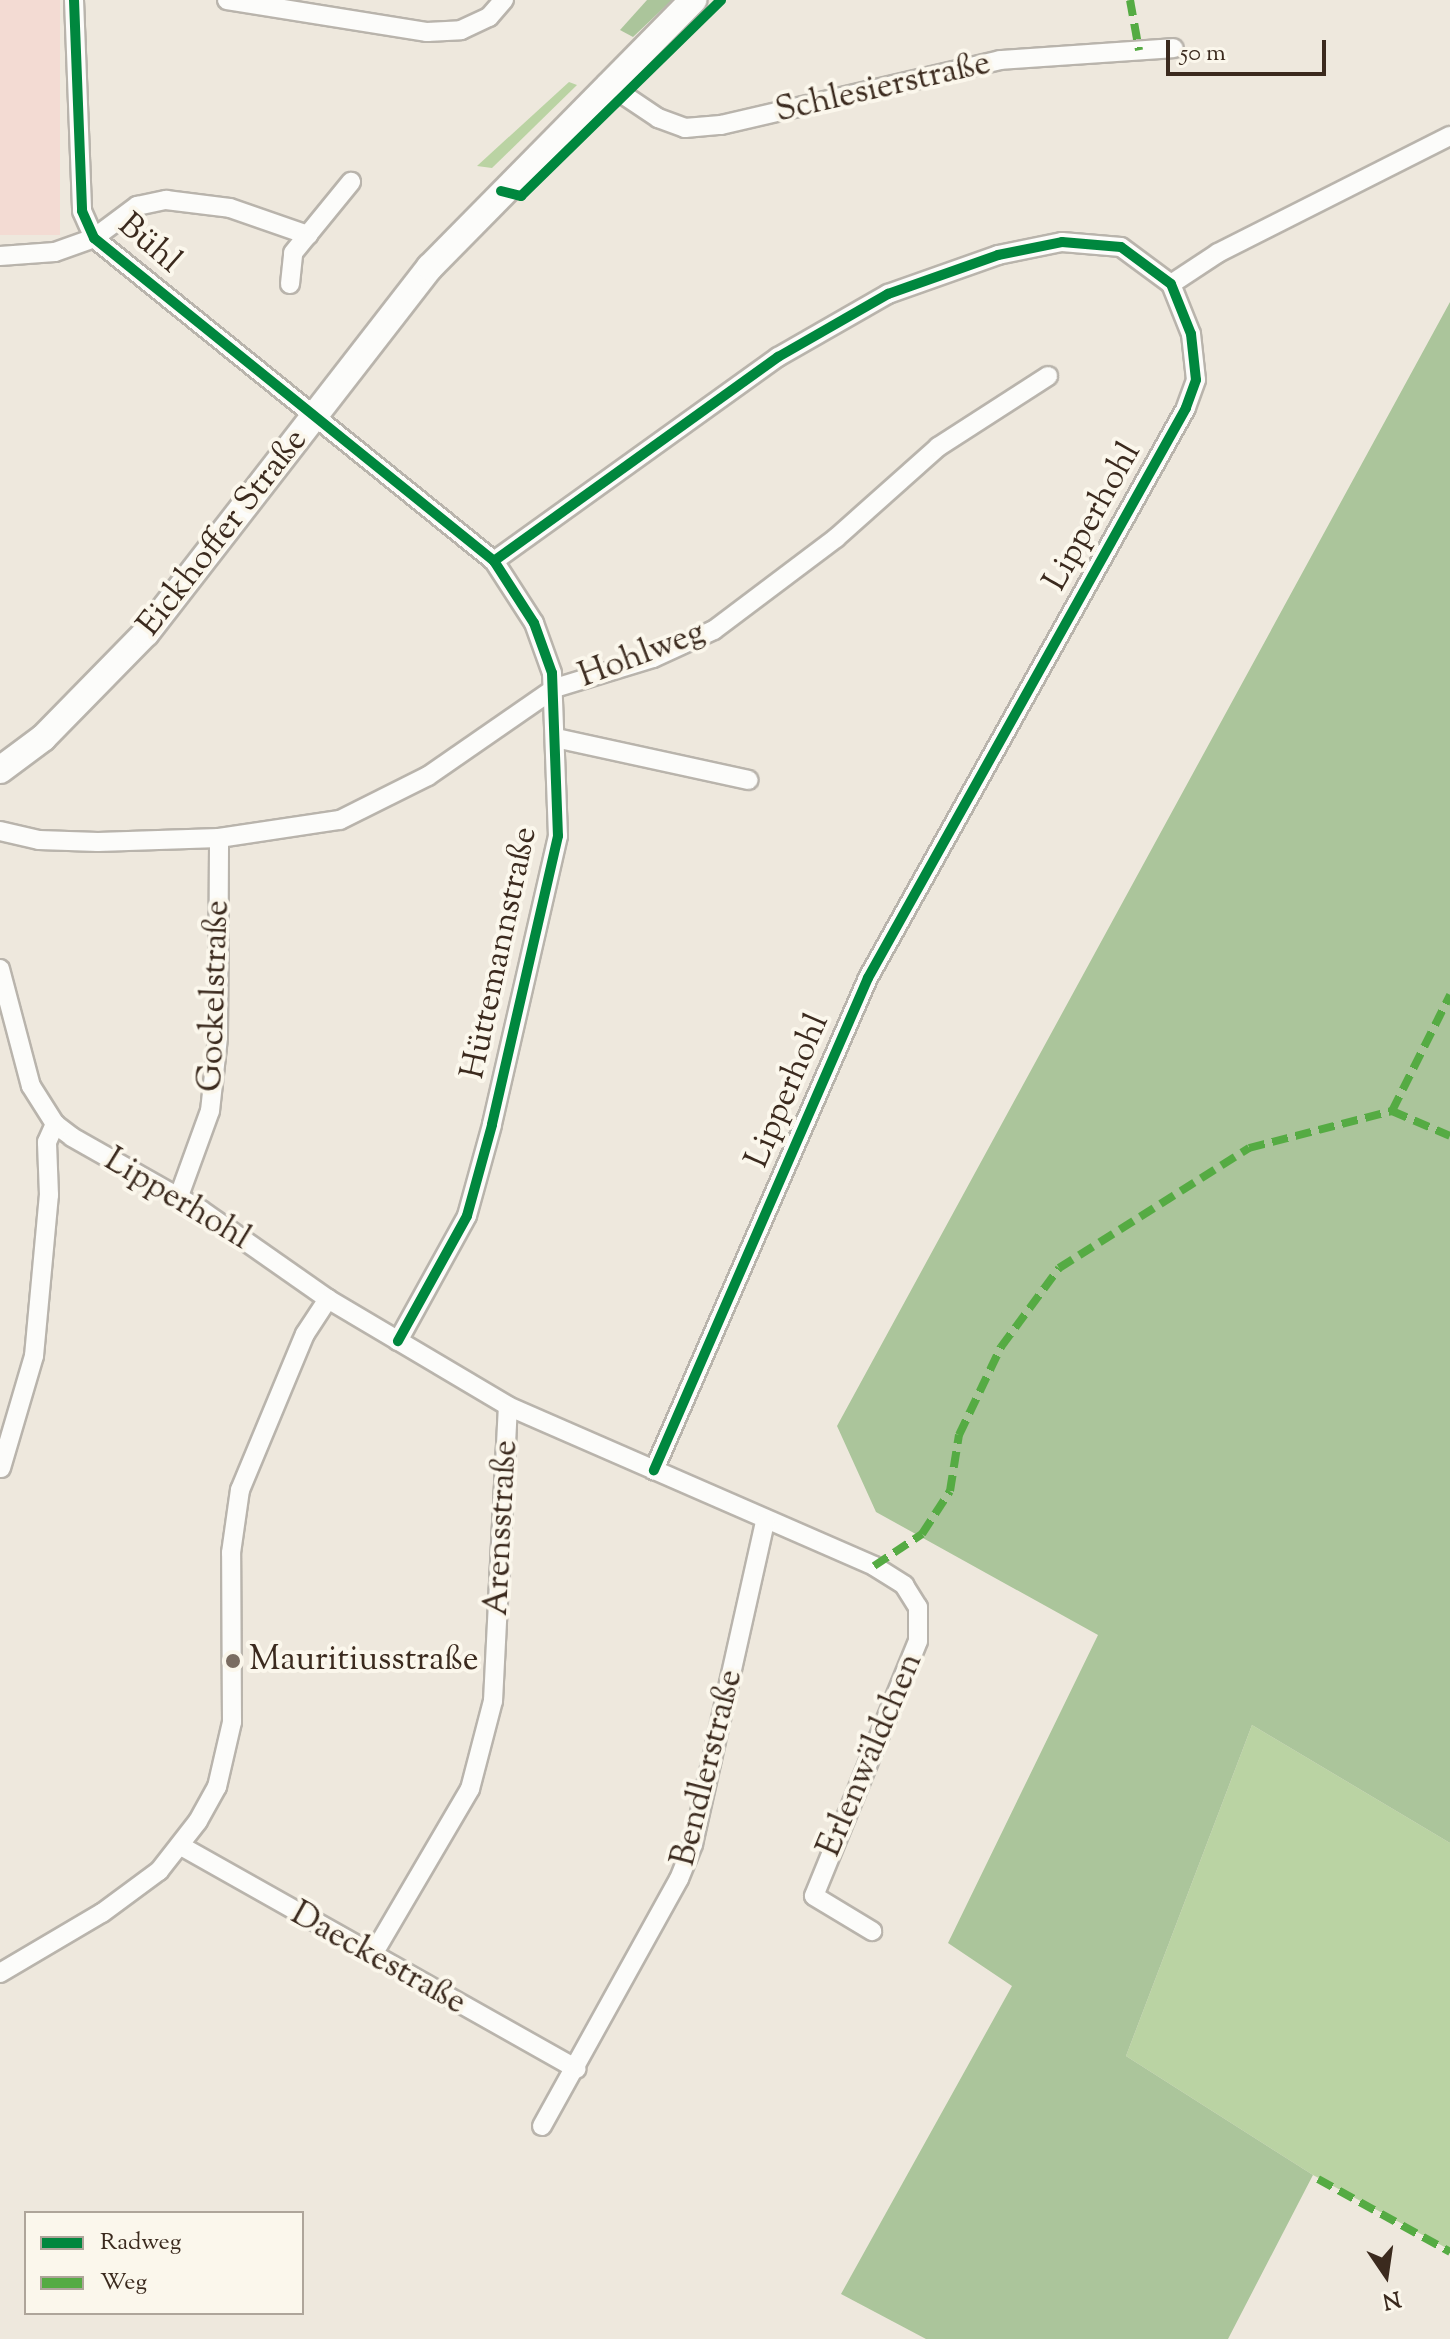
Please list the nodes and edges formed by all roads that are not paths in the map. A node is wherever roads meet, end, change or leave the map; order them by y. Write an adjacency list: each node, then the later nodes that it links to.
1 (74, 0): 11 (street, Bühl)
2 (227, 0): 5 (street)
3 (504, 0): 5 (street)
4 (693, 0): 7 (main road, Eickhoffer Straße)
5 (282, 4)
6 (1174, 48): 7 (street, Schlesierstraße)
7 (606, 83): 16 (main road, Eickhoffer Straße)
8 (1450, 136): 14 (street)
9 (351, 182): 10 (street)
10 (308, 235): 11 (street); 13 (street)
11 (94, 238): 12 (street); 16 (street, Bühl)
12 (0, 256)
13 (290, 284)
14 (1171, 284): 17 (street); 31 (street, Lipperhohl)
15 (1048, 376): 18 (street, Hohlweg)
16 (315, 416): 17 (street, Hüttemannstraße); 20 (main road, Eickhoffer Straße)
17 (494, 561): 18 (street, Hüttemannstraße)
18 (555, 688): 19 (street, Hüttemannstraße); 23 (street, Hohlweg)
19 (556, 738): 21 (street); 28 (street, Hüttemannstraße)
20 (0, 770)
21 (748, 780)
22 (0, 831): 23 (street, Hohlweg)
23 (219, 838): 26 (street, Gockelstraße)
24 (0, 969): 25 (street, Lipperhohl)
25 (55, 1124): 26 (street, Lipperhohl); 30 (street)
26 (179, 1196): 27 (street, Lipperhohl)
27 (328, 1299): 28 (street, Lipperhohl); 34 (street)
28 (398, 1341): 29 (street, Lipperhohl)
29 (508, 1406): 31 (street, Lipperhohl); 36 (street, Arensstraße)
30 (1, 1468)
31 (654, 1470): 32 (street, Lipperhohl)
32 (765, 1521): 33 (street, Lipperhohl); 38 (street, Bendlerstraße)
33 (874, 1566): 35 (street, Erlenwäldchen)
34 (181, 1846): 36 (street, Daeckestraße); 37 (street)
35 (872, 1931)
36 (372, 1956): 38 (street, Daeckestraße)
37 (0, 1973)
38 (576, 2069): 39 (street, Bendlerstraße)
39 (542, 2126)

